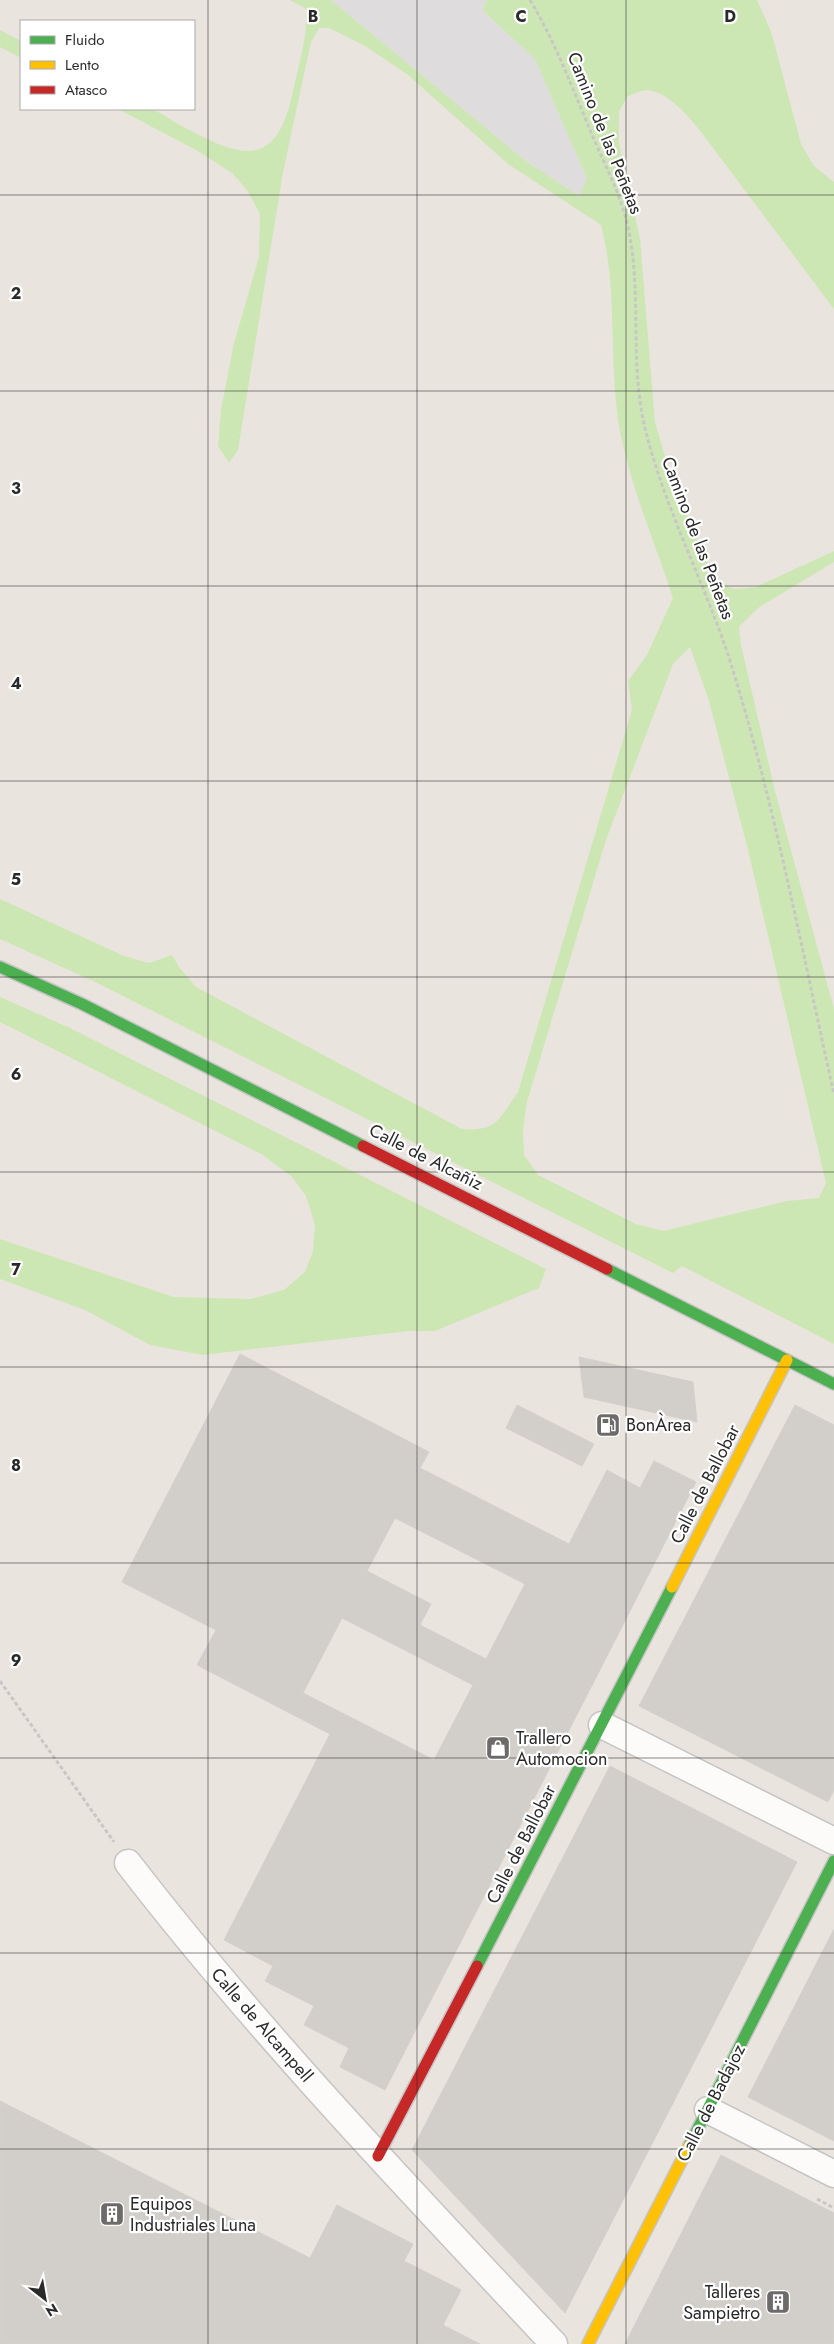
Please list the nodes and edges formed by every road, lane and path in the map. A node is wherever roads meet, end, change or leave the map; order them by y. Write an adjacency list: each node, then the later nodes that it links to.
1 (530, 0): 3 (path, Camino de las Peñetas)
2 (0, 967): 4 (street, Calle de Alcañiz)
3 (834, 1094)
4 (787, 1360): 5 (street, Calle de Alcañiz); 7 (street, Calle de Ballobar)
5 (834, 1384)
6 (0, 1681): 10 (path)
7 (602, 1725): 8 (street); 12 (street, Calle de Ballobar)
8 (834, 1841)
9 (834, 1861): 11 (street, Calle de Badajoz)
10 (128, 1863): 12 (street, Calle de Alcampell)
11 (708, 2110): 13 (street); 17 (street, Calle de Badajoz)
12 (378, 2156): 16 (street, Calle de Alcampell)
13 (834, 2174)
14 (816, 2199): 15 (path)
15 (834, 2208)
16 (554, 2344)
17 (588, 2344)

